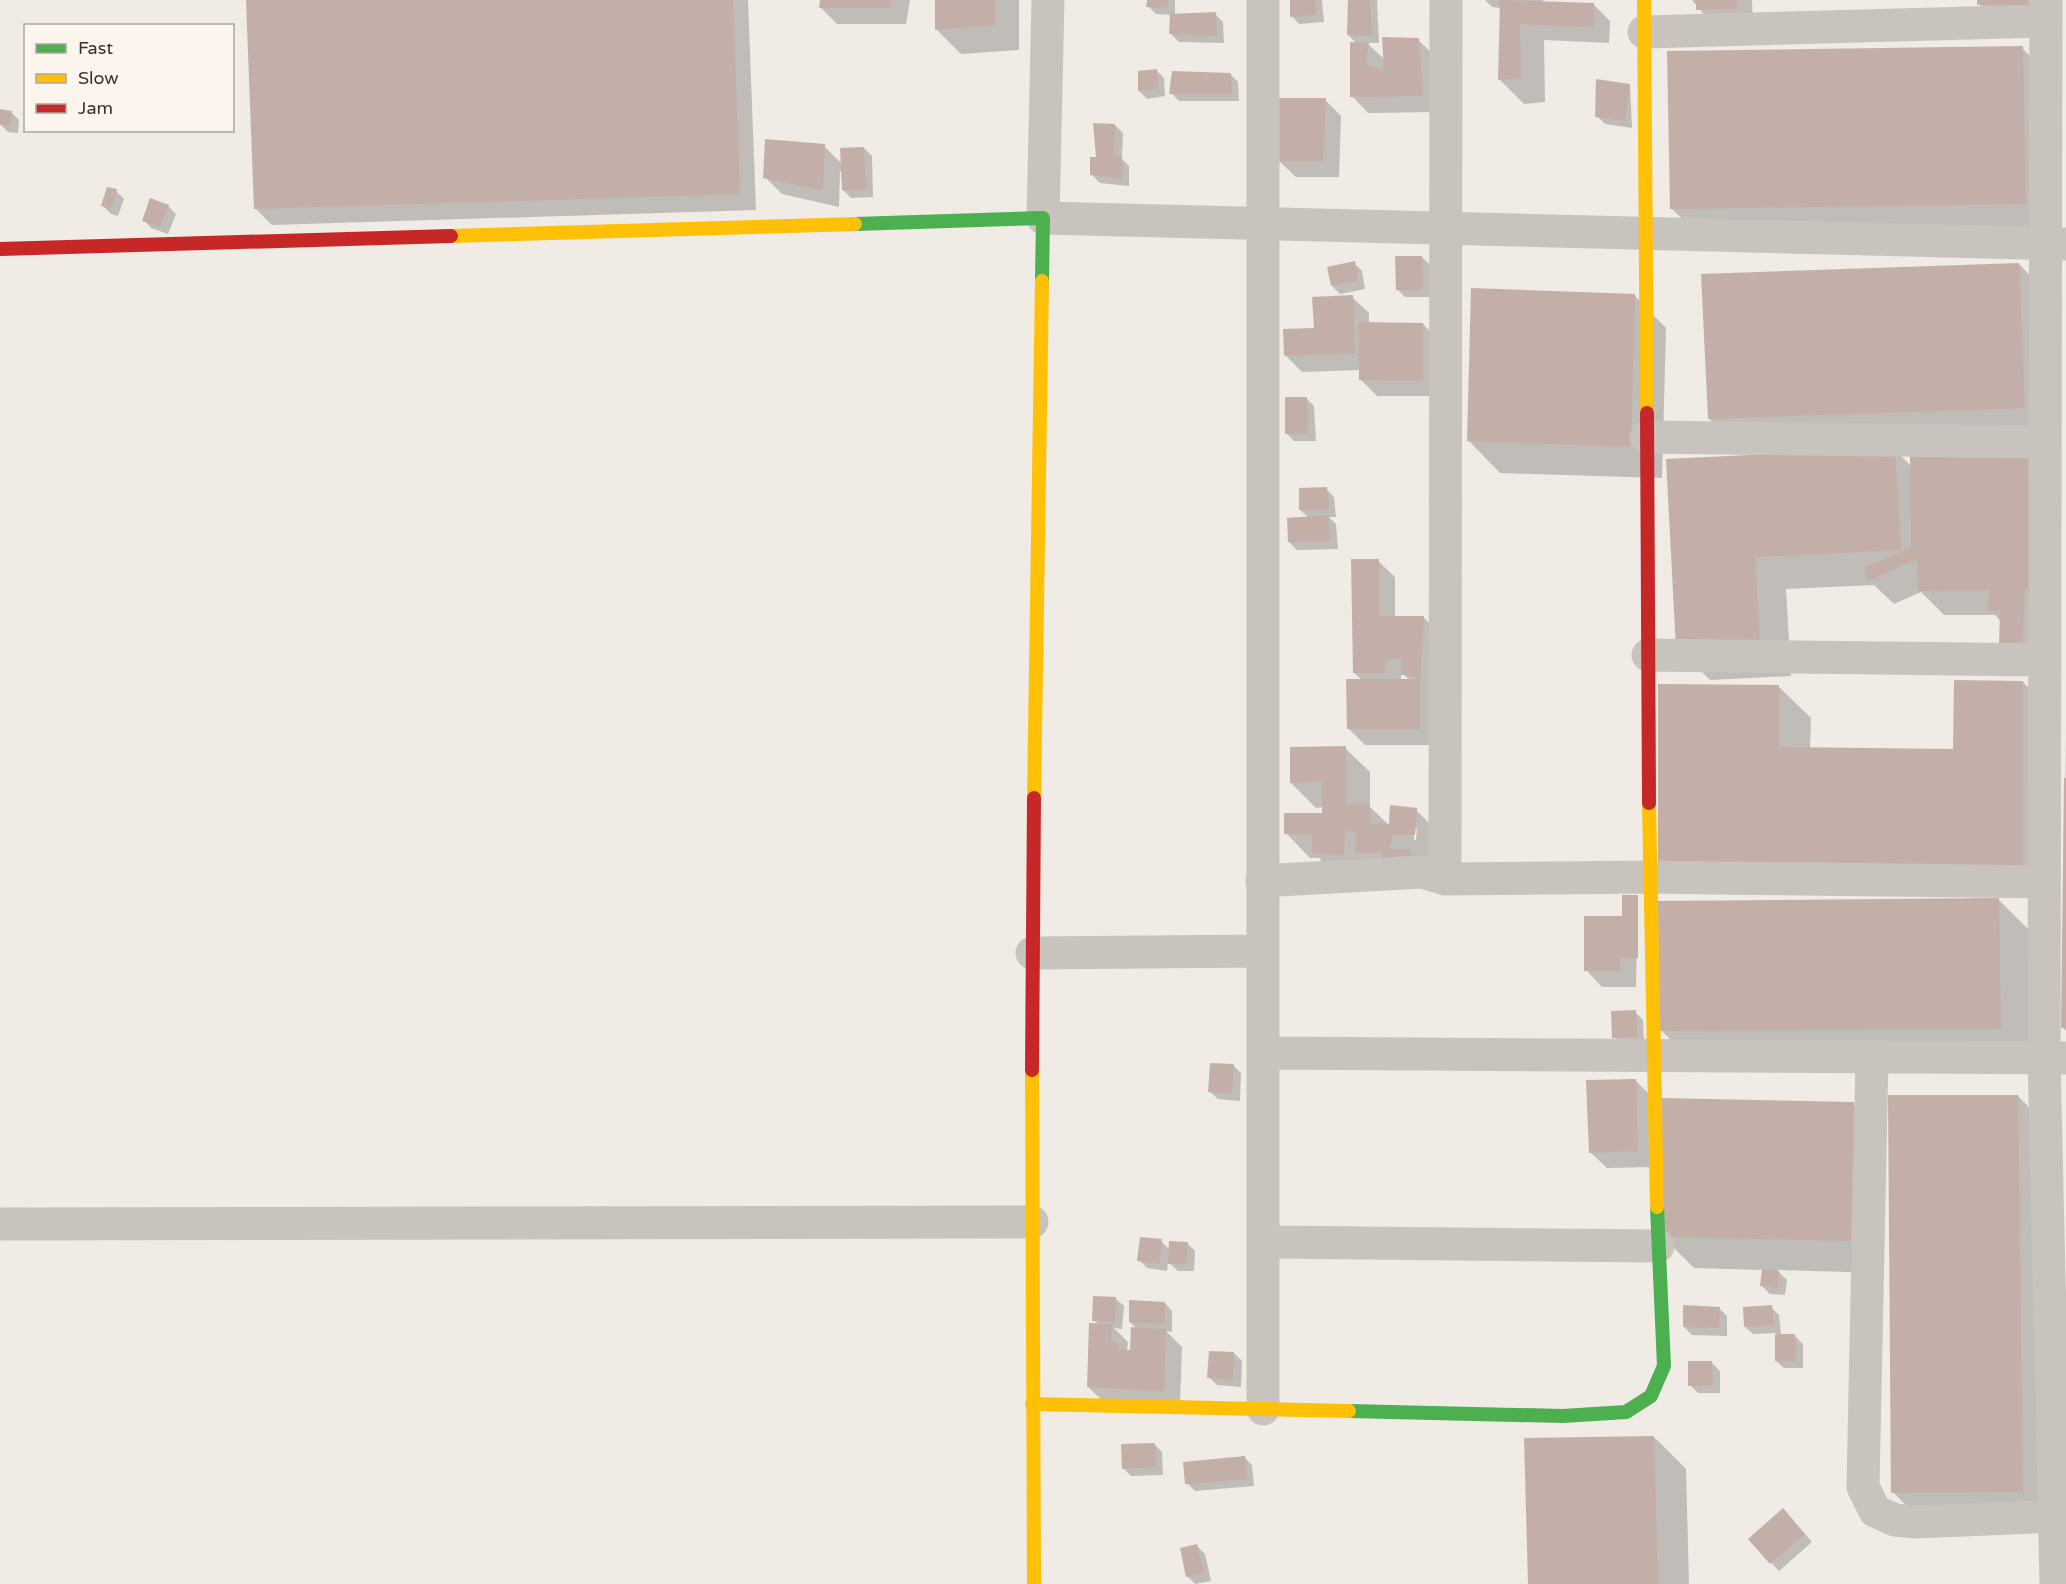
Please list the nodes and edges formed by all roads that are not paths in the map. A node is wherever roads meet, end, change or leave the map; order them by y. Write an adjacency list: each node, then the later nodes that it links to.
1 (1048, 0): 6 (street)
2 (1263, 0): 7 (street)
3 (1446, 0): 8 (street)
4 (2046, 10): 5 (street); 10 (street)
5 (1644, 16): 9 (street)
6 (1043, 218): 7 (street); 11 (street); 21 (street)
7 (1264, 224): 8 (street); 18 (street)
8 (1445, 228): 9 (street); 17 (street)
9 (1644, 233): 10 (street); 12 (street)
10 (2056, 243): 13 (street)
11 (0, 249)
12 (1646, 436): 13 (street); 14 (street)
13 (2045, 442): 15 (street)
14 (1648, 655): 15 (street); 16 (street)
15 (2044, 660): 19 (street)
16 (1650, 877): 17 (street); 19 (street); 23 (street)
17 (1445, 879): 18 (street)
18 (1262, 881): 20 (street)
19 (2044, 882): 25 (street)
20 (1262, 951): 21 (street); 22 (street)
21 (1032, 953): 26 (street)
22 (1263, 1053): 23 (street); 28 (street)
23 (1654, 1056): 24 (street); 29 (street)
24 (1872, 1056): 25 (street); 32 (street)
25 (2055, 1057): 32 (street)
26 (1032, 1222): 27 (street); 30 (street)
27 (0, 1224)
28 (1263, 1242): 29 (street); 31 (street)
29 (1658, 1246): 31 (street)
30 (1032, 1404): 31 (street); 33 (street)
31 (1263, 1409)
32 (2055, 1516): 34 (street)
33 (1034, 1584)
34 (2056, 1584)

